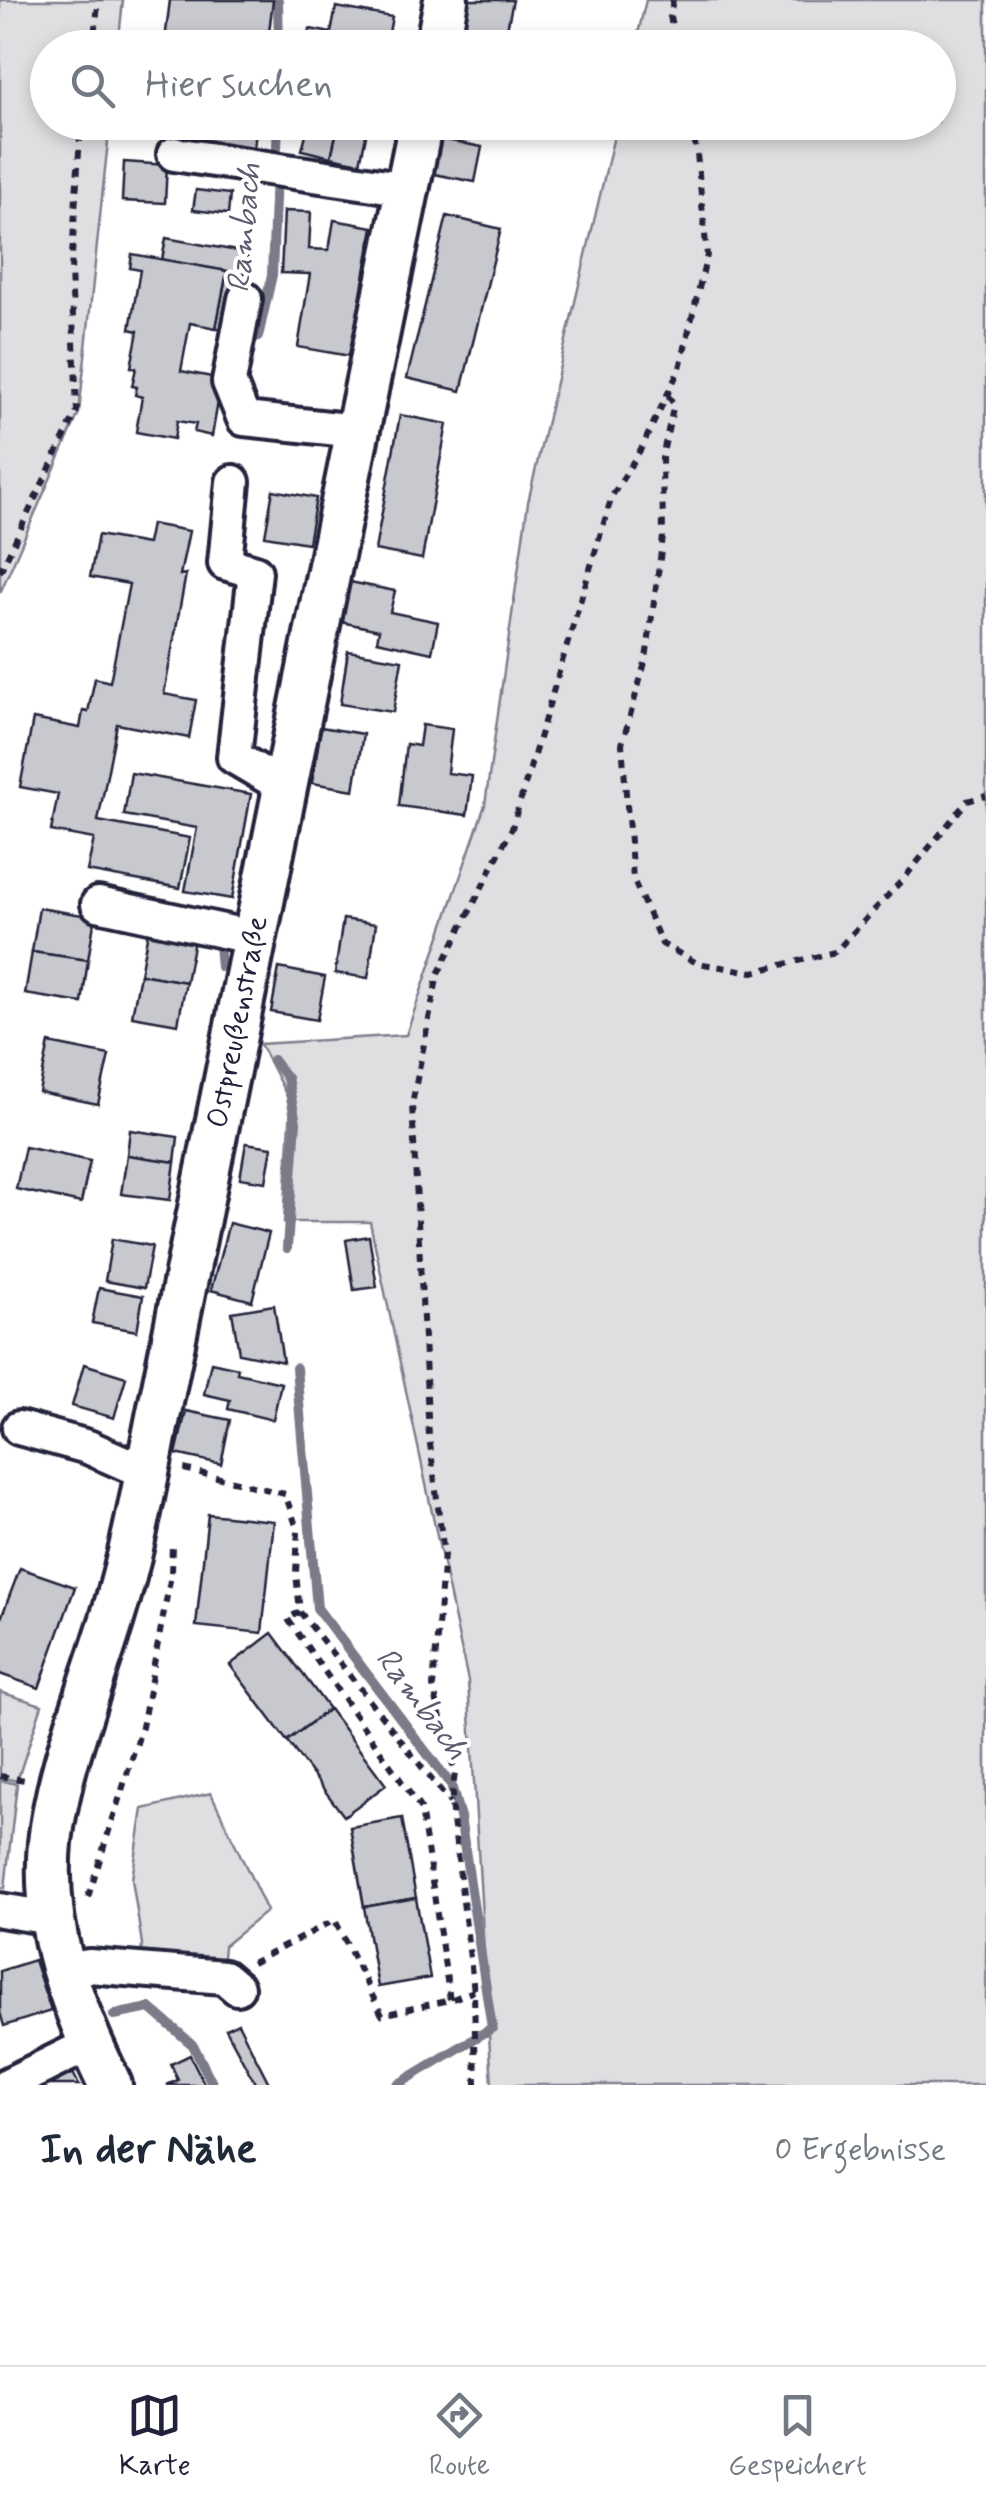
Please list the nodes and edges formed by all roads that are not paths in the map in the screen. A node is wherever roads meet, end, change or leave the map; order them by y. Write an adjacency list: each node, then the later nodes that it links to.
1 (446, 0): 2 (main road)
2 (440, 30)
3 (417, 140): 5 (main road, Ostpreußenstraße)
4 (174, 154): 5 (street)
5 (407, 189): 7 (main road, Ostpreußenstraße)
6 (245, 300): 7 (street)
7 (357, 431): 9 (main road, Ostpreußenstraße)
8 (233, 482): 9 (street)
9 (283, 786): 11 (main road, Ostpreußenstraße)
10 (98, 904): 11 (street)
11 (255, 938): 13 (main road, Ostpreußenstraße)
12 (20, 1428): 13 (street)
13 (162, 1471): 14 (main road, Ostpreußenstraße)
14 (69, 1909): 15 (street); 16 (main road, Ostpreußenstraße)
15 (0, 1910)
16 (63, 1970): 17 (street); 18 (main road, Ostpreußenstraße)
17 (231, 1982)
18 (90, 2044): 19 (street); 20 (main road, Ostpreußenstraße)
19 (7, 2085)
20 (110, 2085)

